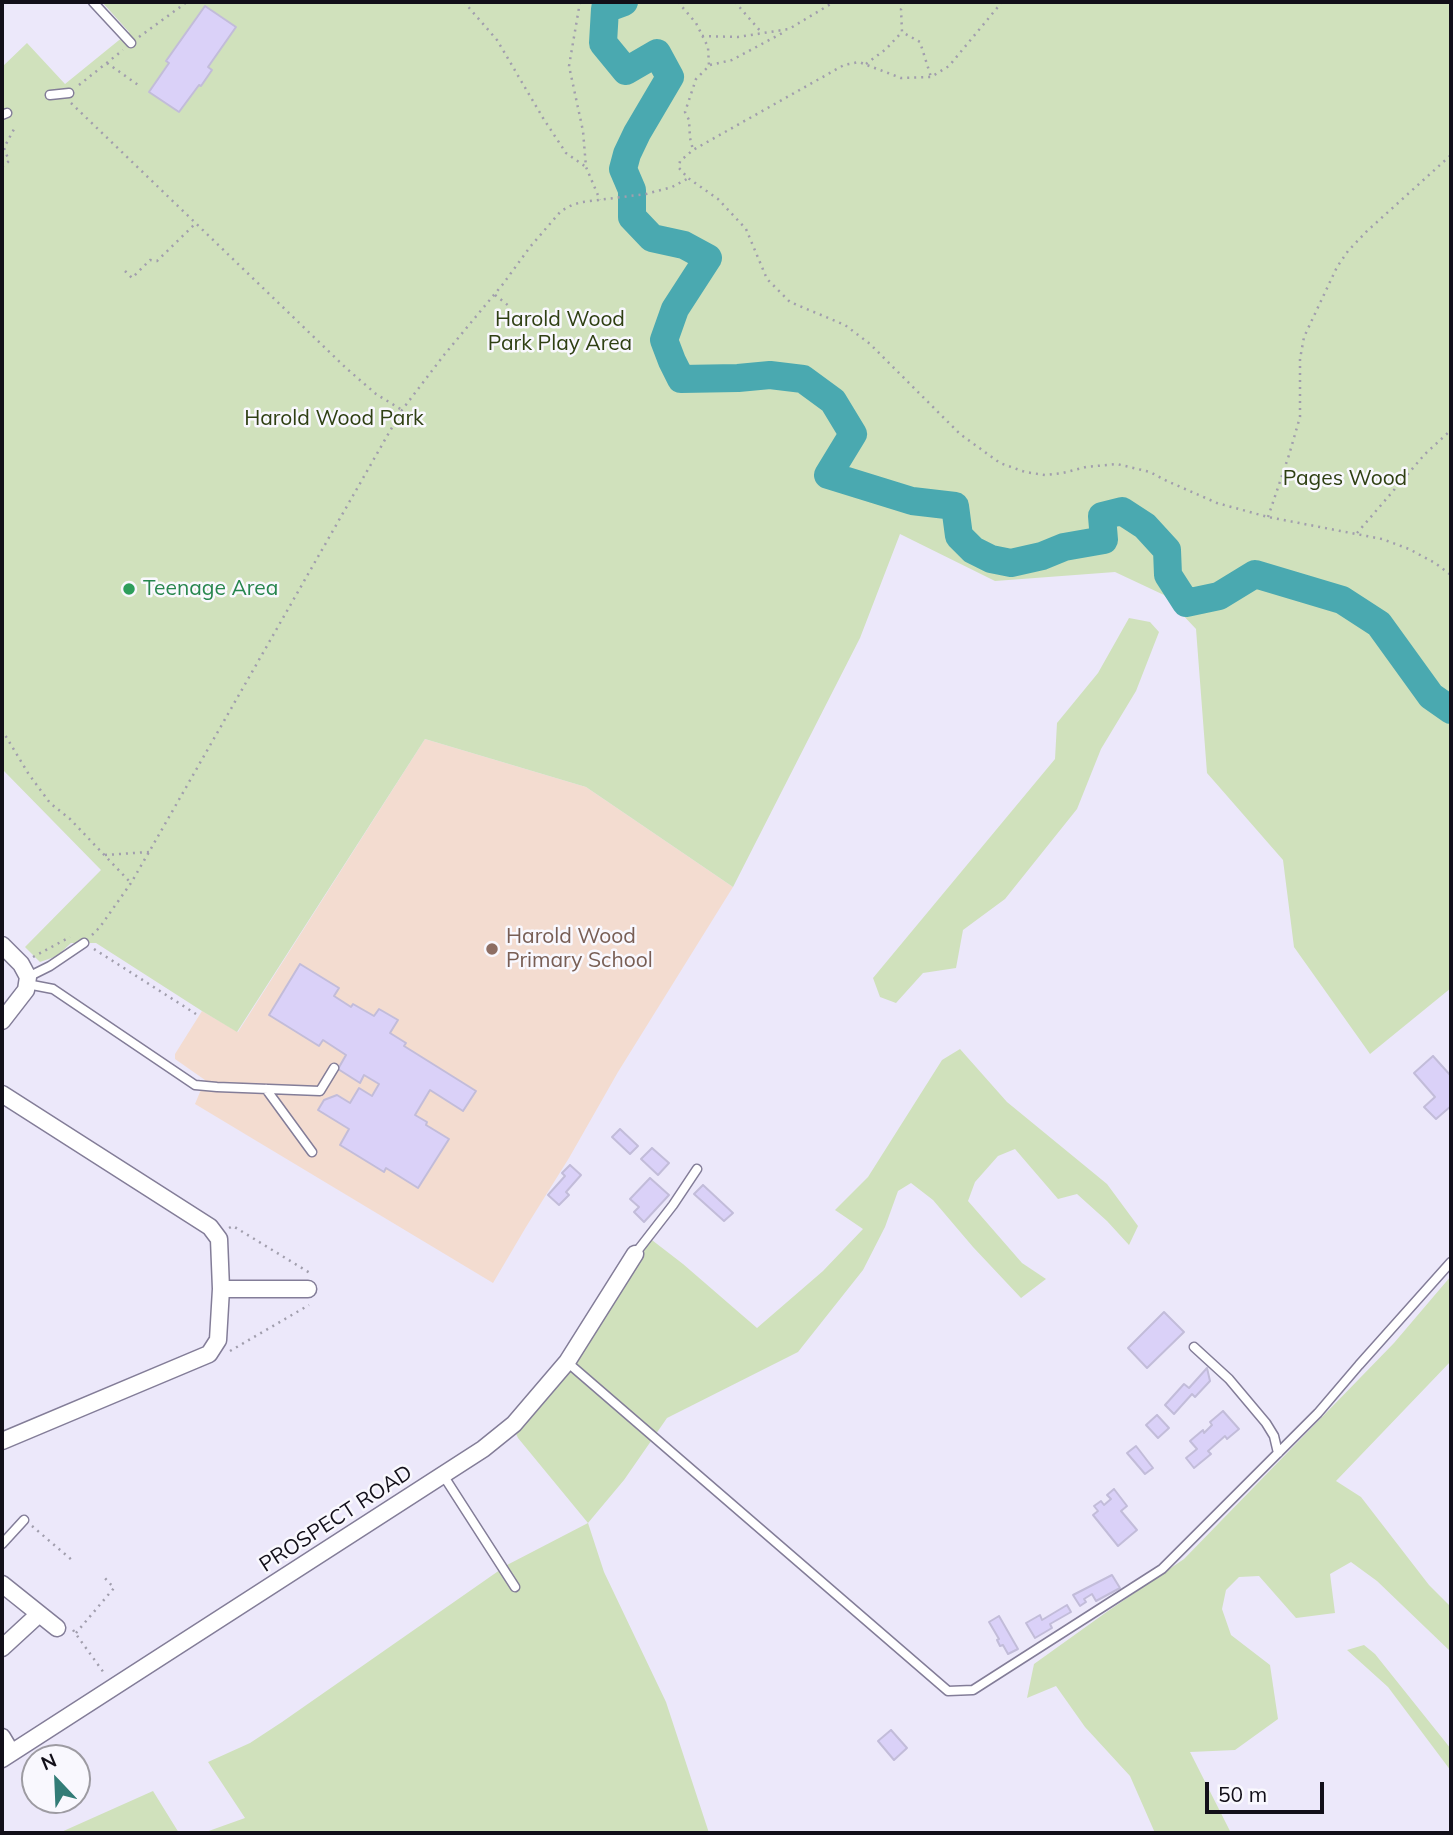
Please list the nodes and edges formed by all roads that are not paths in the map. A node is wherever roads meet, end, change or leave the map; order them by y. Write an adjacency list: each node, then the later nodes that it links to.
1 (93, 2): 2 (lane)
2 (131, 43)
3 (69, 93): 4 (lane)
4 (50, 95)
5 (84, 943): 7 (lane)
6 (2, 945): 7 (street)
7 (25, 975): 8 (street); 10 (lane)
8 (2, 1021)
9 (334, 1068): 10 (lane)
10 (266, 1090): 12 (lane)
11 (2, 1094): 16 (street)
12 (312, 1152)
13 (696, 1169): 14 (lane)
14 (635, 1254): 19 (street, PROSPECT ROAD)
15 (1451, 1262): 21 (lane)
16 (221, 1289): 17 (street); 20 (street)
17 (308, 1289)
18 (1194, 1347): 21 (lane)
19 (567, 1362): 21 (lane); 22 (street, PROSPECT ROAD)
20 (2, 1441)
21 (1278, 1453)
22 (443, 1475): 26 (lane); 31 (street, PROSPECT ROAD)
23 (24, 1520): 24 (lane)
24 (2, 1544)
25 (2, 1584): 27 (street)
26 (515, 1587)
27 (39, 1615): 28 (street); 29 (street)
28 (57, 1628)
29 (2, 1648)
30 (2, 1737): 31 (street)
31 (7, 1756)

